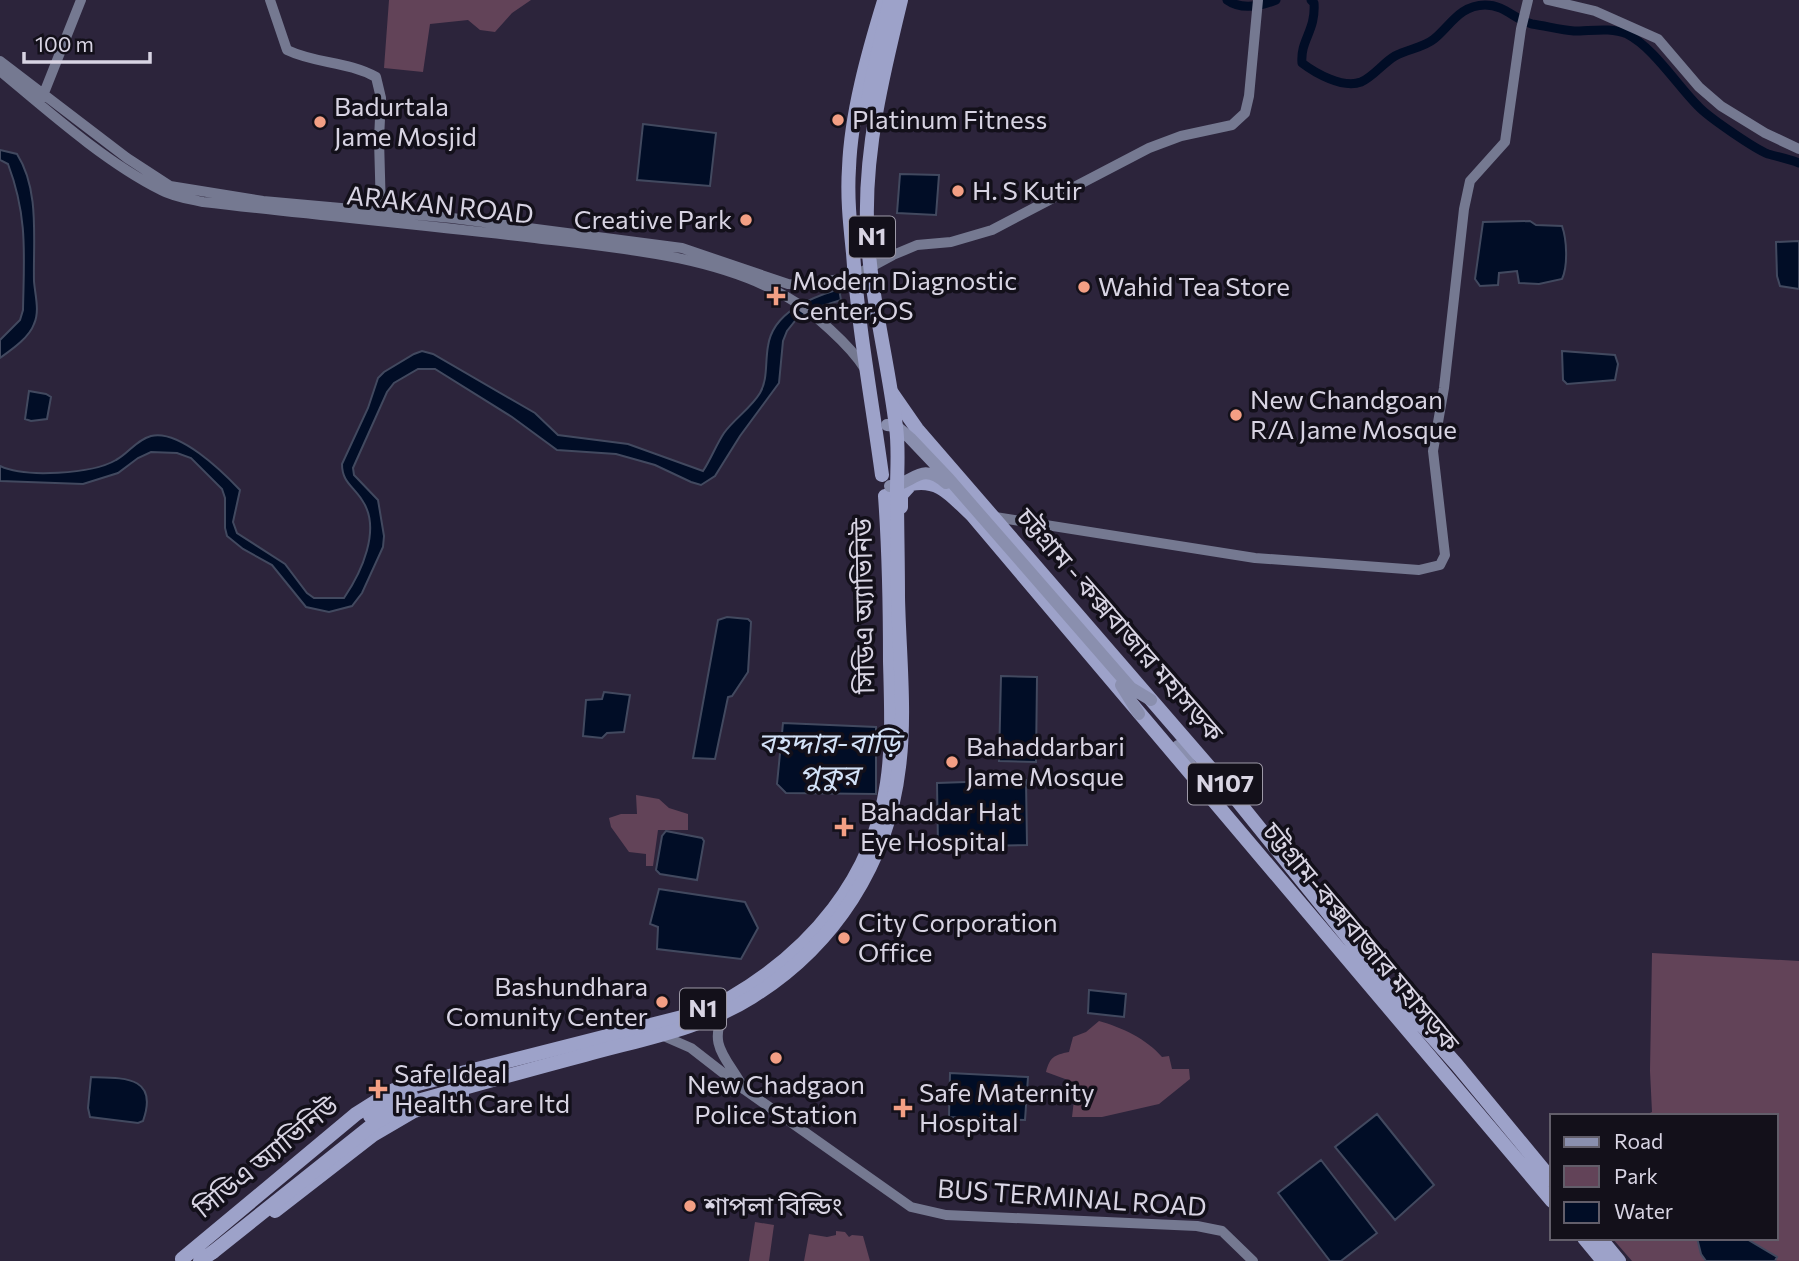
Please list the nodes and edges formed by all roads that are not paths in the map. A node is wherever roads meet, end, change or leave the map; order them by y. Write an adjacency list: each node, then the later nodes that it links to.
1 (80, 0): 11 (main road)
2 (270, 0): 13 (main road)
3 (884, 0): 15 (highway)
4 (890, 0): 18 (highway, N1, bridge)
5 (903, 0): 14 (highway, সিডিএ অ্যাভিনিউ / N1); 18 (highway, N1, bridge)
6 (1258, 0): 14 (main road, ARAKAN ROAD)
7 (1528, 0): 20 (main road)
8 (1548, 0): 12 (main road)
9 (0, 61): 11 (main road, ARAKAN ROAD)
10 (0, 71): 11 (main road, ARAKAN ROAD)
11 (41, 99): 13 (main road, ARAKAN ROAD); 16 (main road, ARAKAN ROAD)
12 (1799, 149)
13 (381, 212): 15 (main road, ARAKAN ROAD)
14 (874, 267): 15 (main road, ARAKAN ROAD); 17 (highway, সিডিএ অ্যাভিনিউ / N1)
15 (854, 276): 16 (highway, সিডিএ অ্যাভিনিউ / N1)
16 (869, 383): 19 (highway, সিডিএ অ্যাভিনিউ / N1)
17 (892, 393): 19 (highway, সিডিএ অ্যাভিনিউ / N1); 20 (highway, চট্টগ্রাম - কক্সবাজার মহাসড়ক / N107)
18 (892, 426): 19 (highway, N1, bridge); 21 (main road, bridge)
19 (893, 485): 22 (highway, N1, bridge); 24 (highway, চট্টগ্রাম-কক্সবাজার মহাসড়ক / N107); 32 (highway, N1, bridge); 33 (highway, সিডিএ অ্যাভিনিউ / N1)
20 (995, 517): 21 (highway, চট্টগ্রাম - কক্সবাজার মহাসড়ক / N107)
21 (1151, 700): 23 (highway, চট্টগ্রাম - কক্সবাজার মহাসড়ক / N107)
22 (900, 764): 25 (highway, সিডিএ অ্যাভিনিউ / N1); 32 (highway, N1, bridge)
23 (1220, 780): 24 (main road); 28 (highway, চট্টগ্রাম - কক্সবাজার মহাসড়ক / N107)
24 (1208, 794): 29 (highway, চট্টগ্রাম-কক্সবাজার মহাসড়ক / N107)
25 (729, 1005): 26 (highway, সিডিএ অ্যাভিনিউ / N1); 27 (main road, BUS TERMINAL ROAD)
26 (654, 1034): 27 (main road, BUS TERMINAL ROAD); 32 (highway, সিডিএ অ্যাভিনিউ / N1)
27 (745, 1090): 35 (main road, BUS TERMINAL ROAD)
28 (1550, 1178)
29 (1550, 1199)
30 (1586, 1240): 36 (highway)
31 (1602, 1240): 37 (highway)
32 (209, 1253): 33 (highway); 34 (highway)
33 (180, 1260)
34 (200, 1261)
35 (1253, 1261)
36 (1603, 1261)
37 (1619, 1261)

